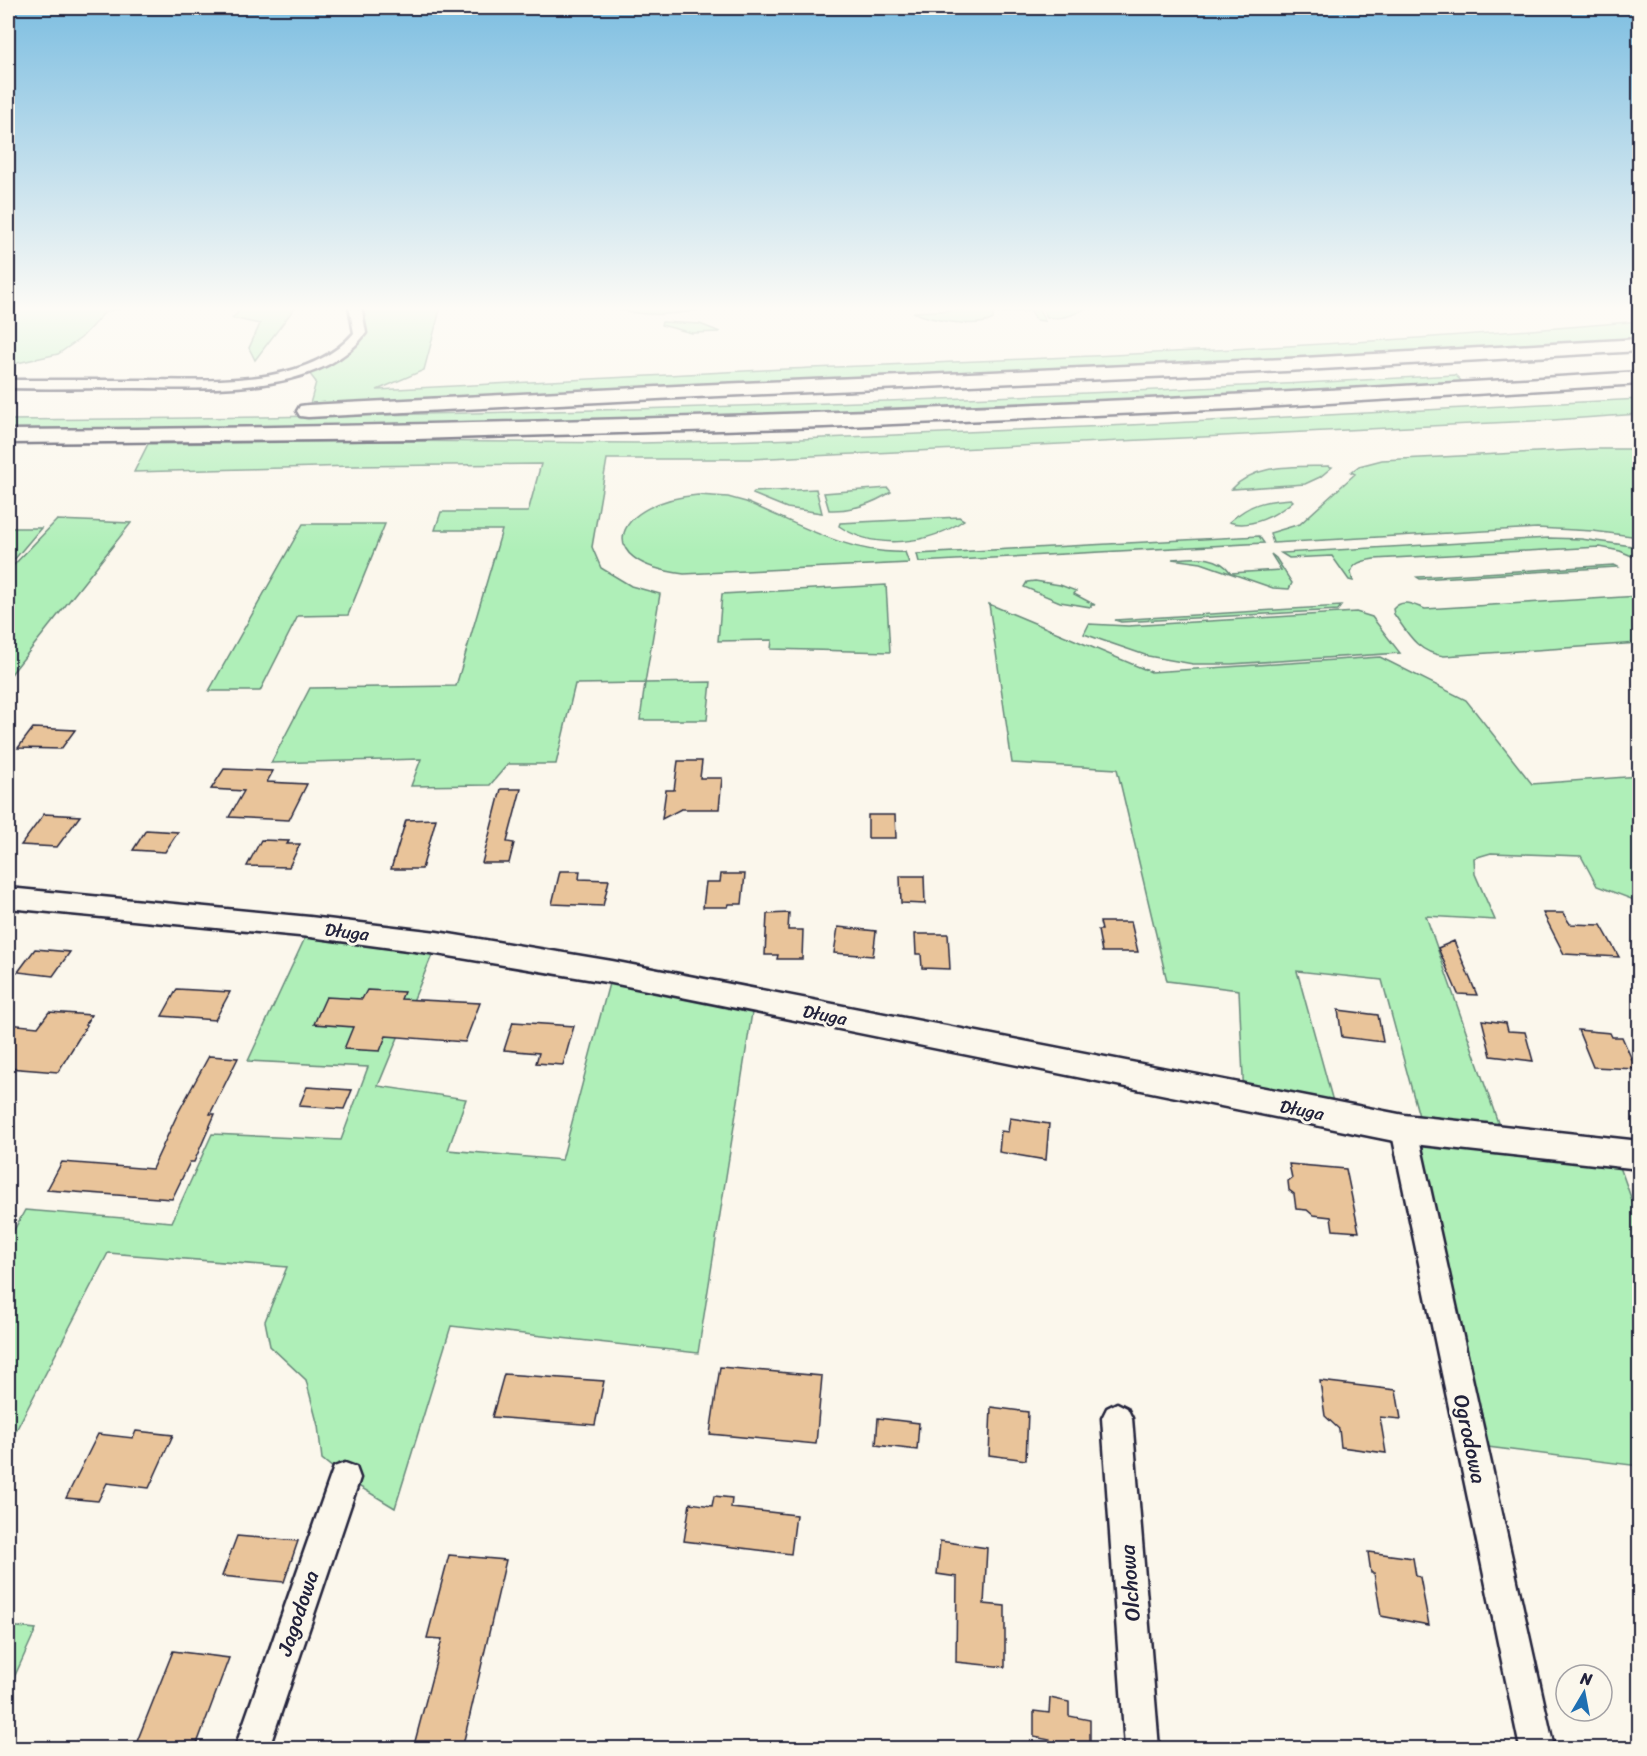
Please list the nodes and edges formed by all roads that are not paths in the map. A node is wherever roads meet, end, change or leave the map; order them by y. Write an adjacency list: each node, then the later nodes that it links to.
1 (785, 388): 2 (highway)
2 (1107, 388)
3 (1488, 388): 5 (highway)
4 (1640, 392): 5 (highway)
5 (243, 434): 6 (highway)
6 (8, 437)
7 (8, 898): 8 (street, Długa)
8 (1404, 1129): 9 (street, Długa); 14 (street, Ogrodowa)
9 (1640, 1155)
10 (1117, 1418): 13 (street, Olchowa)
11 (345, 1478): 12 (street, Jagodowa)
12 (252, 1749)
13 (1142, 1749)
14 (1537, 1749)

